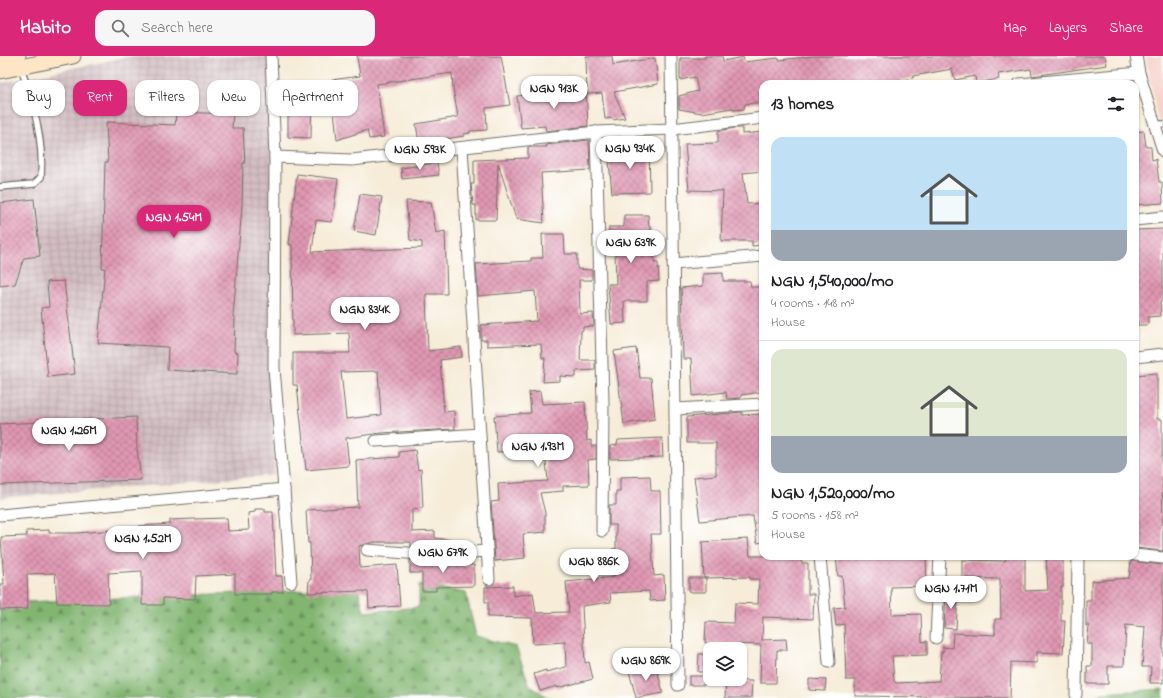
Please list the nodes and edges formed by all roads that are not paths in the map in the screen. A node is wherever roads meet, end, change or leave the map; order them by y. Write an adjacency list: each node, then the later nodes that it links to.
1 (73, 56): 6 (main road)
2 (271, 56): 16 (street)
3 (671, 56): 12 (street)
4 (1136, 56): 8 (street)
5 (0, 60): 6 (main road)
6 (20, 62): 7 (main road); 17 (lane)
7 (0, 71)
8 (1140, 72): 9 (street); 11 (street)
9 (1059, 80)
10 (759, 118): 12 (street)
11 (1159, 124): 15 (street)
12 (672, 129): 13 (street); 21 (street)
13 (596, 132): 14 (street); 30 (street)
14 (462, 148): 16 (street); 26 (street)
15 (1163, 151)
16 (275, 157): 28 (street)
17 (0, 187)
18 (1163, 217): 19 (street)
19 (1139, 220)
20 (759, 256): 21 (street)
21 (673, 264): 25 (street)
22 (1139, 357): 23 (street)
23 (1163, 357)
24 (759, 404): 25 (street)
25 (676, 409): 42 (street)
26 (480, 434): 27 (street); 32 (street)
27 (376, 441)
28 (284, 489): 29 (street); 39 (street)
29 (0, 515)
30 (602, 531)
31 (367, 550): 32 (street)
32 (487, 551): 38 (street)
33 (1139, 555): 34 (street)
34 (1163, 558)
35 (820, 560): 41 (street)
36 (940, 560): 40 (street)
37 (1078, 560): 43 (street)
38 (489, 580)
39 (291, 582)
40 (936, 638)
41 (829, 662)
42 (678, 686)
43 (1076, 695)

